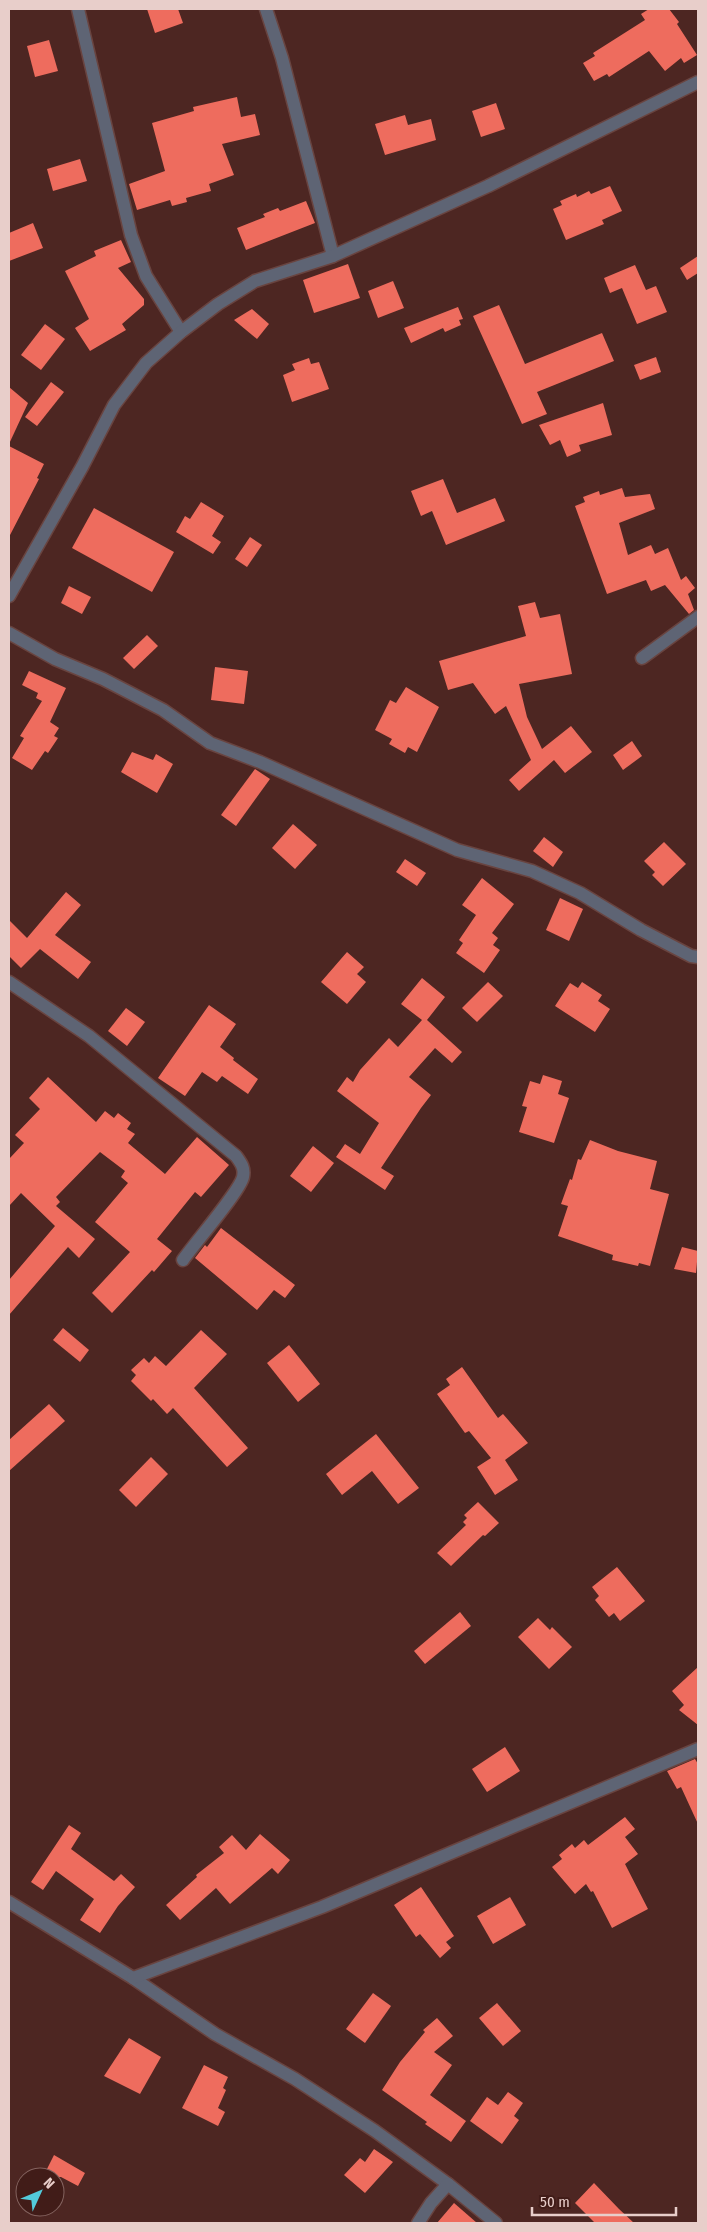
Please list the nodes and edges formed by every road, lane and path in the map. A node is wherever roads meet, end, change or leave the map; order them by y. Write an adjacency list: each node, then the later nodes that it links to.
1 (78, 9): 5 (street)
2 (266, 9): 4 (street)
3 (698, 82): 4 (street)
4 (333, 256): 5 (street)
5 (181, 332): 6 (street)
6 (9, 596)
7 (698, 617): 9 (street)
8 (9, 633): 10 (street)
9 (642, 658)
10 (698, 957)
11 (9, 982): 12 (street)
12 (183, 1260)
13 (698, 1750): 15 (street)
14 (9, 1902): 15 (street)
15 (133, 1978): 16 (street)
16 (448, 2184): 17 (street); 18 (street)
17 (418, 2223)
18 (496, 2223)

